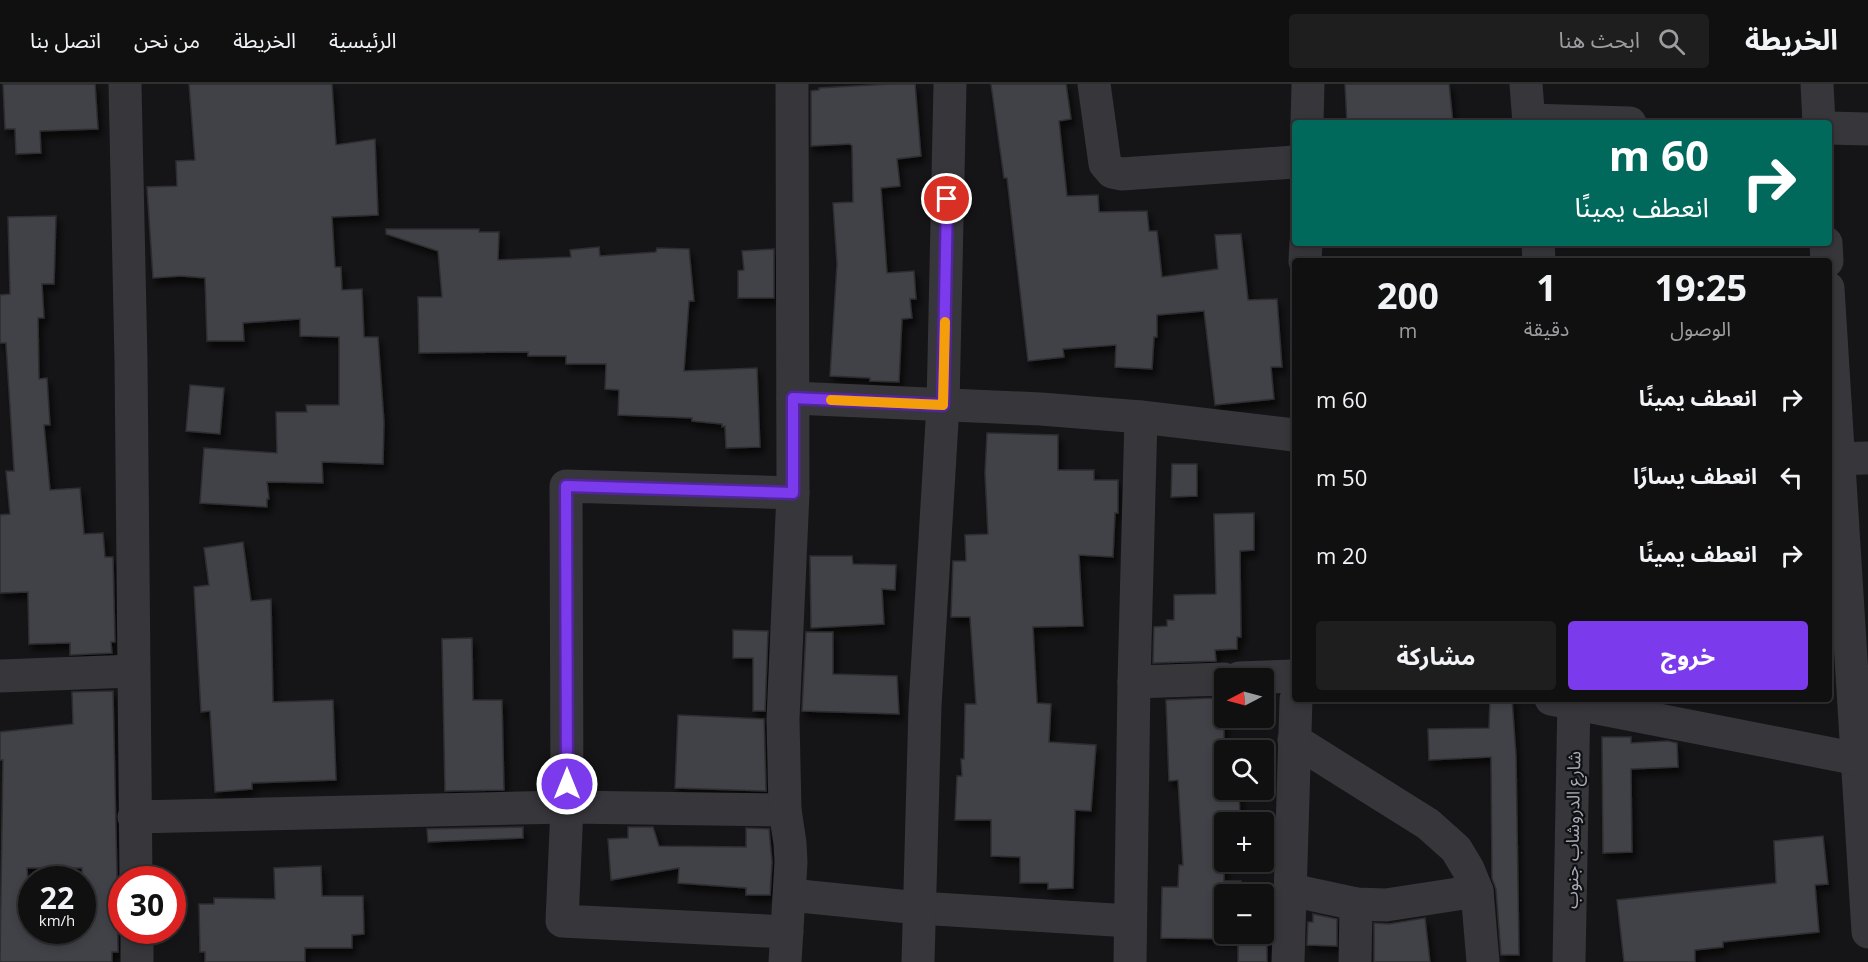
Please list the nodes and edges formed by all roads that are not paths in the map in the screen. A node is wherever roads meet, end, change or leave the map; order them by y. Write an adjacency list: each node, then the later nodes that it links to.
1 (125, 84): 21 (street)
2 (792, 84): 15 (street)
3 (950, 84): 16 (street)
4 (1095, 84): 13 (street)
5 (1308, 84): 8 (street)
6 (1526, 84): 9 (street)
7 (1817, 84): 10 (street)
8 (1307, 120)
9 (1529, 120)
10 (1819, 120)
11 (1832, 128): 12 (street)
12 (1868, 129)
13 (1292, 162)
14 (1832, 328): 19 (street)
15 (793, 398): 16 (street); 20 (street)
16 (943, 405): 17 (street); 40 (street)
17 (1141, 417): 18 (street); 26 (street)
18 (1292, 435)
19 (1845, 459): 31 (street)
20 (793, 493): 32 (street); 33 (street)
21 (133, 671): 22 (street); 34 (street)
22 (0, 676)
23 (1292, 676): 24 (street)
24 (1274, 677)
25 (1214, 679): 26 (street)
26 (1134, 682): 41 (street)
27 (1296, 702): 30 (street)
28 (1566, 702): 51 (street, شارع الدروشاب جنوب)
29 (1576, 702): 31 (street)
30 (1294, 740): 36 (street); 37 (street)
31 (1863, 760): 42 (street)
32 (567, 807): 33 (street); 34 (street); 44 (street)
33 (785, 810): 38 (street)
34 (134, 817): 35 (street)
35 (136, 866)
36 (1291, 890): 39 (street); 48 (street)
37 (1477, 891): 39 (street); 50 (street)
38 (790, 895): 40 (street); 44 (street)
39 (1356, 904): 49 (street)
40 (919, 908): 41 (street); 46 (street)
41 (1130, 921): 47 (street)
42 (1868, 932)
43 (137, 944): 45 (street)
44 (786, 947)
45 (137, 962)
46 (918, 962)
47 (1130, 962)
48 (1288, 962)
49 (1355, 962)
50 (1483, 962)
51 (1569, 962)

